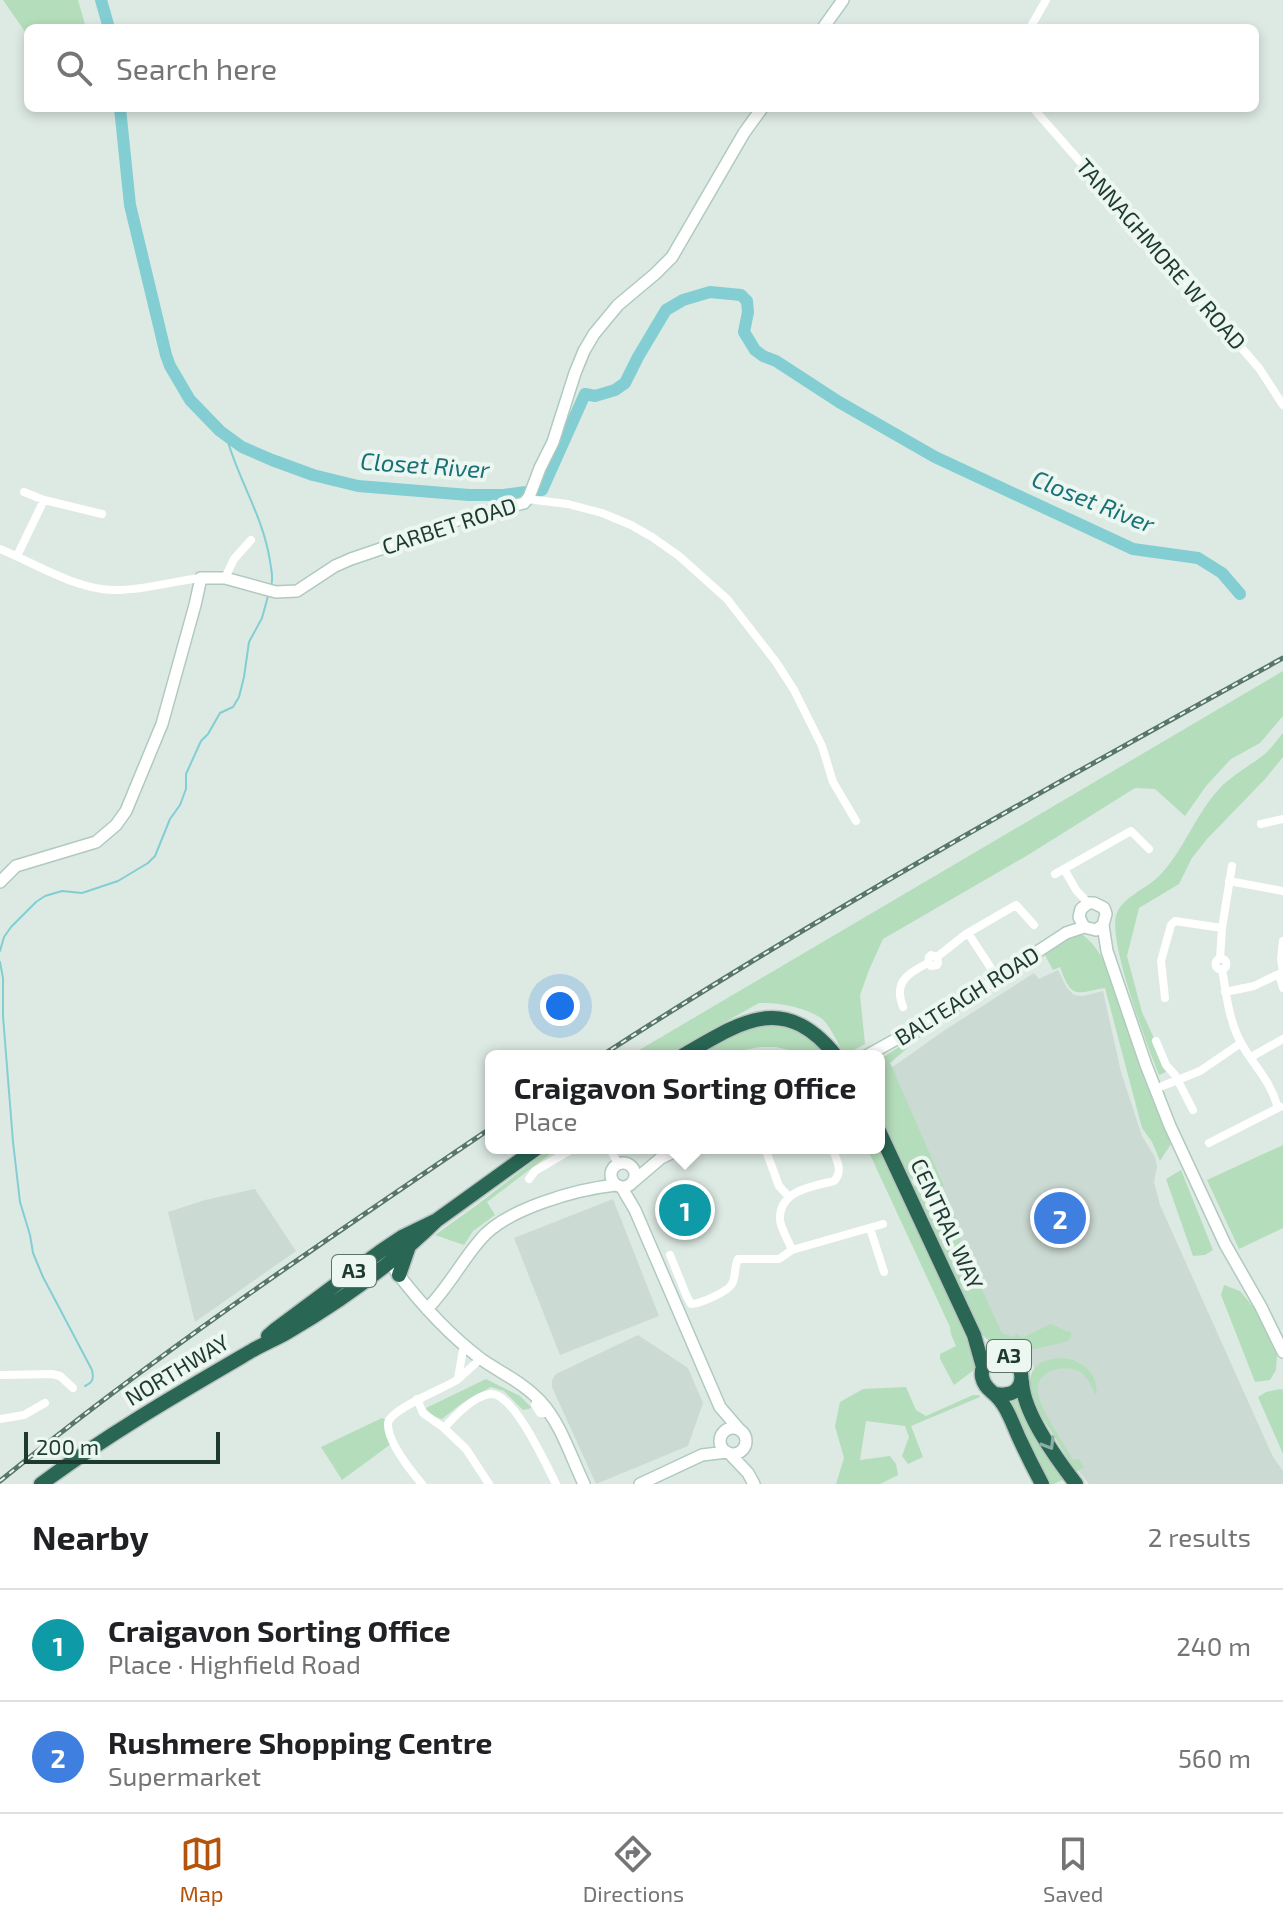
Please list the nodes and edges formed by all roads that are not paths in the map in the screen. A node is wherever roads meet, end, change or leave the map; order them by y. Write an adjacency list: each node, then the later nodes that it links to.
1 (843, 0): 3 (street)
2 (1046, 0): 4 (street)
3 (826, 24)
4 (1032, 24)
5 (759, 112): 9 (street)
6 (1037, 112): 7 (street, TANNAGHMORE W ROAD)
7 (1283, 405)
8 (24, 492): 10 (street)
9 (530, 493): 16 (street, CARBET ROAD); 19 (street, CARBET ROAD)
10 (44, 500): 11 (street); 14 (street)
11 (102, 514)
12 (0, 549): 14 (street, CARBET ROAD)
13 (254, 551): 16 (street)
14 (17, 556): 15 (street, CARBET ROAD)
15 (201, 578): 16 (street, CARBET ROAD); 26 (street)
16 (225, 578)
17 (1283, 811): 18 (street)
18 (1283, 818): 20 (street)
19 (856, 821)
20 (1261, 825)
21 (1149, 849): 23 (street)
22 (1232, 866): 25 (street)
23 (1064, 869): 24 (street); 28 (street)
24 (1055, 874)
25 (1229, 881): 27 (street); 31 (street)
26 (0, 882)
27 (1283, 891)
28 (1088, 903): 30 (street); 30 (street)
29 (1034, 925): 32 (street)
30 (1089, 925): 35 (street, BALTEAGH ROAD); 48 (street)
31 (1222, 928): 37 (street); 38 (street)
32 (968, 933): 35 (street); 39 (street)
33 (1283, 941): 34 (street)
34 (1279, 974): 36 (street); 37 (street)
35 (990, 984): 45 (street, BALTEAGH ROAD)
36 (1283, 988)
37 (1225, 992): 42 (street)
38 (1166, 1000)
39 (903, 1007)
40 (1283, 1039): 46 (street)
41 (1156, 1041): 47 (street)
42 (1241, 1043): 46 (street); 47 (street)
43 (693, 1050): 44 (highway)
44 (831, 1050)
45 (878, 1050)
46 (1251, 1057): 50 (street)
47 (1179, 1080): 48 (street); 49 (street)
48 (1155, 1089): 79 (street)
49 (1193, 1102)
50 (1280, 1106): 52 (street)
51 (885, 1144): 76 (highway, CENTRAL WAY / A3)
52 (1207, 1144)
53 (529, 1154): 65 (highway, NORTHWAY / A3)
54 (564, 1154): 61 (street)
55 (613, 1154): 60 (street)
56 (669, 1154): 59 (street)
57 (767, 1154): 64 (street)
58 (834, 1154): 64 (street)
59 (661, 1158): 60 (street); 62 (street)
60 (620, 1166): 62 (street); 62 (street); 63 (street)
61 (529, 1179)
62 (626, 1184): 63 (street); 90 (street)
63 (585, 1190): 75 (street)
64 (789, 1197): 69 (street)
65 (437, 1220): 68 (highway, NORTHWAY / A3); 70 (highway, NORTHWAY / A3)
66 (883, 1224): 67 (street)
67 (870, 1228): 69 (street); 72 (street)
68 (408, 1248): 70 (highway, NORTHWAY / A3); 74 (highway)
69 (792, 1250): 71 (street)
70 (385, 1257): 73 (highway, NORTHWAY / A3); 74 (street); 78 (highway, NORTHWAY / A3)
71 (684, 1258)
72 (884, 1272)
73 (375, 1274): 74 (street); 78 (highway, NORTHWAY / A3)
74 (400, 1277): 75 (street)
75 (427, 1309): 77 (street)
76 (974, 1335): 80 (highway, CENTRAL WAY / A3); 82 (highway, CENTRAL WAY / A3)
77 (464, 1344): 81 (street); 84 (street)
78 (256, 1348): 99 (highway, NORTHWAY / A3)
79 (1283, 1352)
80 (1002, 1355): 82 (highway, A3); 85 (highway, A3)
81 (481, 1358): 84 (street); 103 (street)
82 (983, 1367): 87 (highway, A3)
83 (0, 1375): 86 (street)
84 (458, 1379): 88 (street)
85 (1022, 1380): 87 (highway, A3); 106 (highway, A3, one-way to 106)
86 (73, 1388)
87 (995, 1394): 105 (highway, A3)
88 (417, 1399): 92 (street); 100 (street)
89 (45, 1403): 91 (street)
90 (720, 1407): 93 (street); 94 (street)
91 (0, 1419)
92 (444, 1428): 101 (street); 102 (street)
93 (739, 1429): 94 (street); 95 (street)
94 (722, 1435): 96 (street); 97 (street)
95 (745, 1446): 96 (street); 98 (street)
96 (728, 1453): 97 (street); 98 (street)
97 (702, 1455): 104 (street)
98 (751, 1478)
99 (41, 1484)
100 (422, 1484)
101 (489, 1484)
102 (556, 1484)
103 (584, 1484)
104 (640, 1484)
105 (1042, 1484)
106 (1076, 1484)

